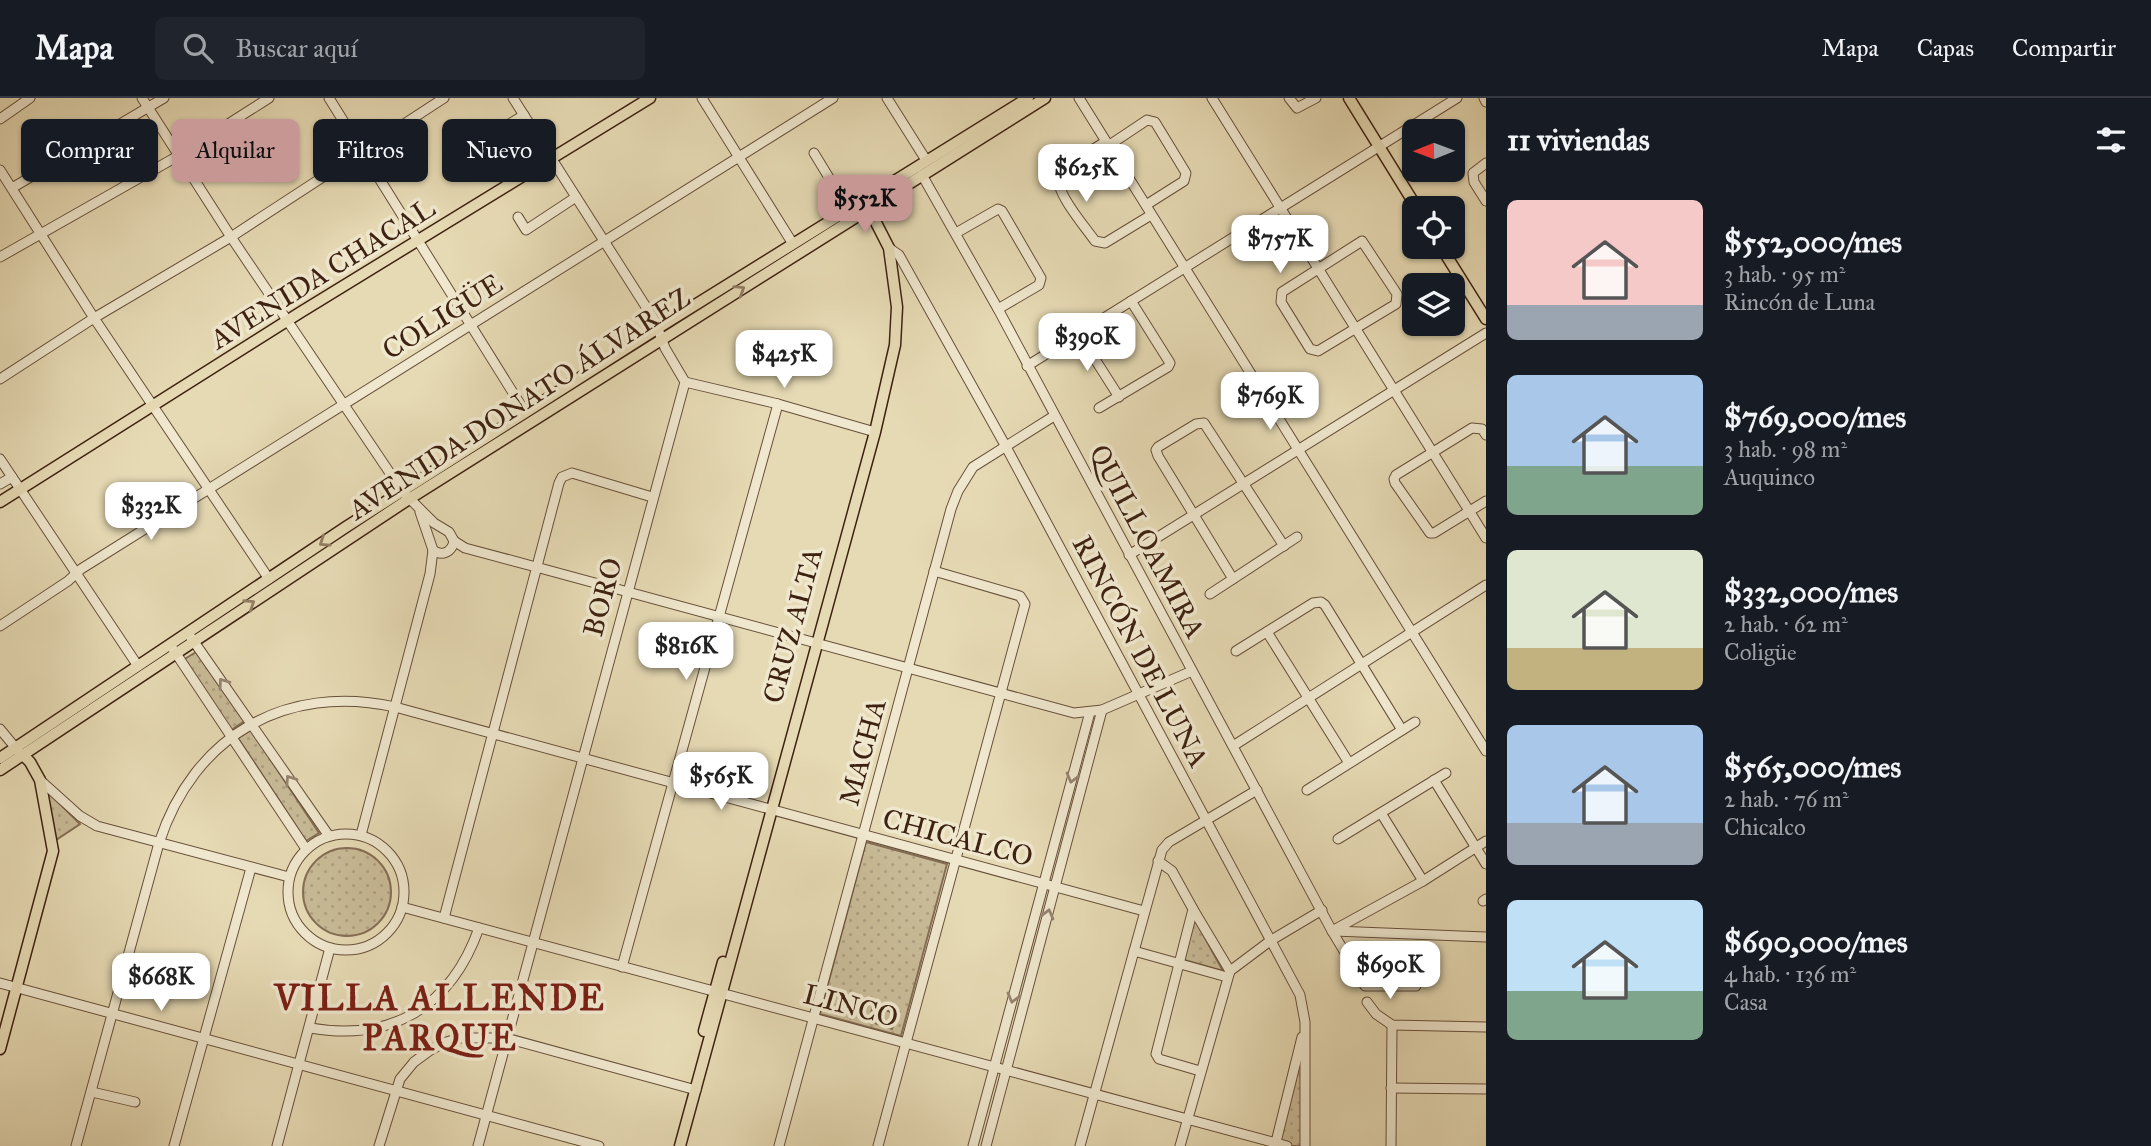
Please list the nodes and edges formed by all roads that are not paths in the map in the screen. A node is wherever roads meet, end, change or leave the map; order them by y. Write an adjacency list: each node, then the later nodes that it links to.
1 (30, 98): 27 (street)
2 (142, 98): 20 (street)
3 (164, 98): 20 (street)
4 (269, 98): 22 (street)
5 (328, 98): 23 (street)
6 (444, 98): 24 (street)
7 (513, 98): 21 (street)
8 (650, 98): 32 (main road, AVENIDA CHACAL)
9 (702, 98): 33 (street)
10 (833, 98): 33 (street, COLIGÜE)
11 (887, 98): 35 (street)
12 (1028, 98): 35 (main road, AVENIDA DONATO ÁLVAREZ)
13 (1045, 98): 39 (main road, AVENIDA DONATO ÁLVAREZ)
14 (1079, 98): 28 (street)
15 (1212, 98): 50 (street)
16 (1289, 98): 17 (street)
17 (1316, 98)
18 (1349, 98): 30 (main road)
19 (1457, 98): 30 (street)
20 (148, 108): 29 (street); 44 (street)
21 (524, 115): 25 (street); 26 (street)
22 (236, 119)
23 (341, 119)
24 (410, 119)
25 (518, 119)
26 (526, 119)
27 (0, 120)
28 (1107, 144): 49 (street); 49 (street); 52 (street)
29 (172, 146)
30 (1379, 146): 45 (main road); 50 (street)
31 (814, 153): 51 (street)
32 (556, 156)
33 (739, 157): 58 (street, COLIGÜE); 59 (street)
34 (172, 159): 54 (street)
35 (926, 160): 48 (main road, AVENIDA DONATO ÁLVAREZ)
36 (1486, 163): 47 (street)
37 (556, 167): 46 (street)
38 (0, 170): 44 (street)
39 (922, 175): 48 (main road, AVENIDA DONATO ÁLVAREZ); 55 (street, QUILLOAMIRA)
40 (195, 182): 56 (street)
41 (313, 182): 56 (street)
42 (381, 182): 57 (street)
43 (513, 182): 57 (main road, AVENIDA CHACAL)
44 (12, 188): 54 (street)
45 (1410, 196)
46 (576, 197): 53 (street); 58 (street)
47 (1486, 201)
48 (867, 204): 51 (main road, AVENIDA DONATO ÁLVAREZ); 60 (main road, RINCÓN DE LUNA); 73 (main road, AVENIDA DONATO ÁLVAREZ, one-way to 48)
49 (1146, 205): 52 (street)
50 (1280, 208): 63 (street); 64 (street)
51 (848, 209): 59 (main road, AVENIDA DONATO ÁLVAREZ)
52 (1152, 215): 63 (street)
53 (518, 217)
54 (39, 233): 61 (street); 67 (street)
55 (956, 233): 66 (street, QUILLOAMIRA); 66 (street)
56 (231, 237): 67 (street); 69 (street)
57 (418, 240): 69 (main road, AVENIDA CHACAL); 70 (street)
58 (605, 241): 70 (street, COLIGÜE); 73 (street)
59 (793, 244): 73 (main road, AVENIDA DONATO ÁLVAREZ)
60 (889, 248): 86 (main road, CRUZ ALTA); 88 (street, RINCÓN DE LUNA)
61 (0, 257)
62 (1448, 259): 68 (main road)
63 (1185, 267): 65 (street); 89 (street)
64 (1318, 268): 71 (street); 71 (street); 71 (street)
65 (1131, 302): 74 (street); 79 (street)
66 (998, 309): 75 (street, QUILLOAMIRA)
67 (94, 318): 76 (street); 81 (street)
68 (1486, 319)
69 (286, 321): 81 (main road, AVENIDA CHACAL); 82 (street)
70 (470, 326): 82 (street, COLIGÜE); 84 (street)
71 (1356, 328): 78 (street)
72 (1486, 333): 78 (street)
73 (659, 334): 77 (street); 84 (main road, AVENIDA DONATO ÁLVAREZ); 97 (main road, AVENIDA DONATO ÁLVAREZ)
74 (1079, 334): 75 (street); 79 (street)
75 (1027, 366): 85 (street, QUILLOAMIRA)
76 (0, 379)
77 (685, 382): 80 (street); 98 (street, BORO)
78 (1394, 390): 89 (street); 90 (street)
79 (1119, 397): 83 (street)
80 (778, 404): 86 (street); 122 (street)
81 (153, 405): 95 (main road, AVENIDA CHACAL); 96 (street)
82 (343, 405): 96 (street, COLIGÜE); 97 (street)
83 (1098, 408)
84 (525, 412): 97 (main road, AVENIDA DONATO ÁLVAREZ)
85 (1054, 416): 88 (street, MACHA); 112 (street, QUILLOAMIRA)
86 (872, 431): 127 (main road, CRUZ ALTA)
87 (1486, 435): 90 (street)
88 (1005, 445): 114 (street, MACHA); 135 (street, RINCÓN DE LUNA)
89 (1298, 450): 93 (street); 125 (street)
90 (1433, 452): 102 (street); 102 (street)
91 (0, 459): 92 (street)
92 (12, 477): 94 (street); 95 (street)
93 (1245, 483): 103 (street); 103 (street); 109 (street)
94 (0, 484)
95 (20, 488): 100 (main road, AVENIDA CHACAL); 115 (street)
96 (209, 488): 115 (street, COLIGÜE); 117 (street)
97 (406, 495): 101 (street); 117 (main road, AVENIDA DONATO ÁLVAREZ, one-way to 117); 126 (main road, AVENIDA DONATO ÁLVAREZ, one-way to 97)
98 (652, 497): 113 (street); 120 (street, BORO)
99 (1486, 501): 102 (street)
100 (0, 502)
101 (420, 510): 104 (street); 108 (street)
102 (1469, 511): 106 (street)
103 (1193, 515): 112 (street); 118 (street)
104 (442, 529): 107 (street); 108 (street)
105 (1297, 537): 109 (street)
106 (1486, 538)
107 (454, 541): 110 (street); 111 (street)
108 (431, 545): 111 (street); 116 (street)
109 (1284, 546): 118 (street)
110 (465, 548): 111 (street); 113 (street)
111 (447, 552): 116 (street)
112 (1129, 555): 133 (street, QUILLOAMIRA)
113 (536, 567): 120 (street); 144 (street)
114 (934, 571): 132 (street, MACHA); 134 (street)
115 (76, 573): 123 (street, COLIGÜE); 131 (street)
116 (430, 575): 137 (street)
117 (269, 579): 126 (main road, AVENIDA DONATO ÁLVAREZ)
118 (1233, 579): 121 (street)
119 (1486, 585): 125 (street)
120 (627, 593): 122 (street); 150 (street, BORO)
121 (1210, 594)
122 (720, 616): 127 (street); 156 (street)
123 (0, 625)
124 (1267, 632): 129 (street); 130 (street); 136 (street)
125 (1412, 632): 130 (street); 147 (street)
126 (190, 637): 128 (main road, AVENIDA DONATO ÁLVAREZ); 141 (street, one-way to 126)
127 (814, 641): 132 (street); 159 (main road, CRUZ ALTA)
128 (173, 649): 131 (main road, AVENIDA DONATO ÁLVAREZ); 145 (street); 148 (main road, AVENIDA DONATO ÁLVAREZ)
129 (1236, 652)
130 (1362, 664): 136 (street); 143 (street)
131 (138, 666): 148 (main road, AVENIDA DONATO ÁLVAREZ)
132 (909, 667): 134 (street); 163 (street, MACHA)
133 (1192, 671): 135 (street); 146 (street, QUILLOAMIRA)
134 (1001, 693): 139 (street); 170 (street)
135 (1138, 694): 138 (street); 161 (street, RINCÓN DE LUNA)
136 (1308, 698): 146 (street); 151 (street)
137 (395, 707): 141 (street, CHICALCO); 144 (street, CHICALCO); 162 (street)
138 (1102, 710): 139 (street); 177 (street)
139 (1090, 712): 176 (street, one-way to 176)
140 (1415, 722): 143 (street)
141 (252, 724): 145 (street, CHICALCO); 164 (street, one-way to 141)
142 (0, 729): 148 (street)
143 (1402, 730): 151 (street)
144 (492, 734): 150 (street, CHICALCO); 182 (street)
145 (232, 737): 167 (street, CHICALCO); 169 (street)
146 (1233, 746): 157 (street, QUILLOAMIRA)
147 (1486, 751)
148 (19, 752): 149 (main road); 152 (main road); 154 (main road)
149 (0, 758)
150 (582, 759): 156 (street, CHICALCO); 187 (street, BORO)
151 (1349, 763): 158 (street)
152 (0, 770)
153 (1446, 773): 155 (street)
154 (40, 780): 167 (street); 195 (main road)
155 (1434, 780): 160 (street); 168 (street)
156 (674, 784): 159 (street, CHICALCO); 191 (street)
157 (1257, 790): 161 (street); 180 (street, QUILLOAMIRA)
158 (1307, 790)
159 (769, 809): 163 (street, CHICALCO); 196 (main road, CRUZ ALTA)
160 (1381, 813): 165 (street); 175 (street)
161 (1205, 820): 171 (street); 186 (street, RINCÓN DE LUNA)
162 (360, 835): 164 (street); 178 (street)
163 (863, 835): 170 (street, CHICALCO); 199 (street, MACHA)
164 (329, 836): 169 (street)
165 (1338, 839)
166 (1486, 841): 168 (street)
167 (159, 843): 173 (street); 198 (street, CHICALCO)
168 (1476, 847): 172 (street); 175 (street)
169 (306, 849): 174 (street)
170 (956, 860): 176 (street, CHICALCO); 206 (street)
171 (1158, 861): 179 (street); 181 (street)
172 (1486, 864)
173 (251, 868): 174 (street); 205 (street)
174 (289, 877): 188 (street)
175 (1423, 881): 184 (street)
176 (1044, 884): 177 (street, CHICALCO); 209 (street, one-way to 209)
177 (1055, 887): 181 (street, CHICALCO); 210 (street, one-way to 177)
178 (402, 907): 182 (street, LINCO); 188 (street)
179 (1193, 909): 190 (street); 192 (street)
180 (1322, 910): 184 (street, QUILLOAMIRA); 186 (street)
181 (1144, 911): 189 (street)
182 (444, 918): 183 (street, LINCO)
183 (479, 928): 187 (street, LINCO); 203 (street)
184 (1332, 930): 185 (street); 194 (street, QUILLOAMIRA)
185 (1486, 936)
186 (1269, 941): 192 (street); 200 (street, RINCÓN DE LUNA)
187 (532, 942): 191 (street, LINCO); 204 (street, BORO)
188 (330, 948): 203 (street)
189 (1133, 951): 190 (street); 217 (street)
190 (1179, 964): 192 (street); 211 (street)
191 (622, 967): 196 (street, LINCO)
192 (1229, 974): 211 (street)
193 (0, 984): 195 (street)
194 (1416, 986)
195 (17, 988): 198 (street); 207 (main road)
196 (718, 993): 199 (street, LINCO); 214 (main road, CRUZ ALTA)
197 (1367, 1002): 201 (street)
198 (111, 1014): 205 (street); 216 (street, CHICALCO)
199 (814, 1018): 206 (street, LINCO); 231 (street, MACHA)
200 (1306, 1022): 222 (street); 238 (street, RINCÓN DE LUNA)
201 (1392, 1025): 202 (street); 212 (street)
202 (1486, 1027)
203 (310, 1028): 208 (street)
204 (506, 1038): 214 (street); 215 (street); 219 (street, BORO)
205 (203, 1040): 208 (street); 224 (street)
206 (906, 1043): 209 (street, LINCO); 232 (street)
207 (0, 1049)
208 (300, 1065): 215 (street); 225 (street)
209 (995, 1067): 210 (street, LINCO); 233 (street)
210 (1006, 1070): 217 (street, LINCO); 234 (street)
211 (1200, 1071): 220 (street)
212 (1391, 1088): 213 (street); 239 (street)
213 (1486, 1088)
214 (692, 1089): 229 (main road, CRUZ ALTA); 230 (main road, CRUZ ALTA)
215 (395, 1090): 219 (street); 226 (street)
216 (92, 1091): 218 (street); 223 (street, CHICALCO)
217 (1094, 1094): 220 (street, LINCO); 235 (street)
218 (135, 1102)
219 (486, 1116): 221 (street); 227 (street, BORO)
220 (1187, 1119): 222 (street, LINCO); 236 (street)
221 (569, 1142): 228 (street)
222 (1276, 1145): 237 (street, LINCO)
223 (76, 1146)
224 (174, 1146)
225 (277, 1146)
226 (379, 1146)
227 (478, 1146)
228 (599, 1146)
229 (674, 1146)
230 (680, 1146)
231 (779, 1146)
232 (878, 1146)
233 (974, 1146)
234 (986, 1146)
235 (1080, 1146)
236 (1180, 1146)
237 (1287, 1146)
238 (1305, 1146)
239 (1391, 1146)

